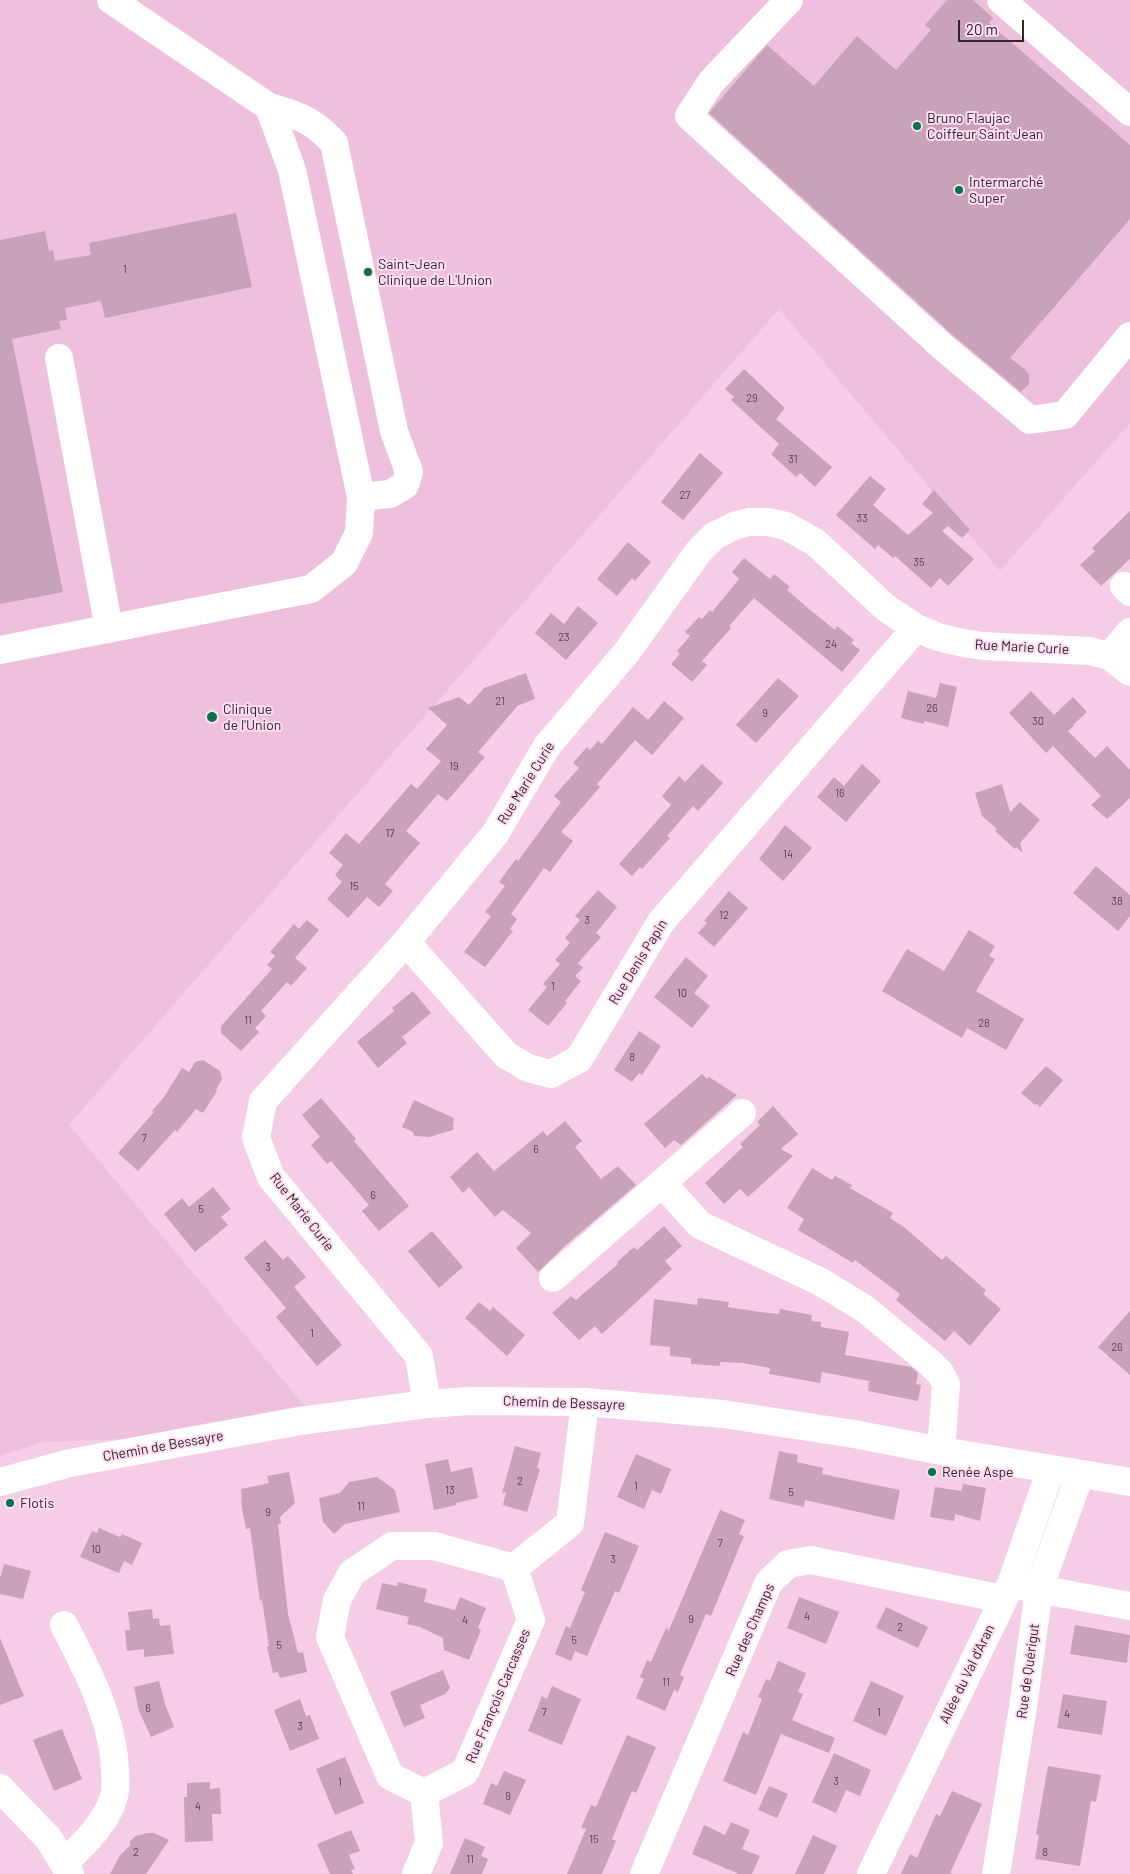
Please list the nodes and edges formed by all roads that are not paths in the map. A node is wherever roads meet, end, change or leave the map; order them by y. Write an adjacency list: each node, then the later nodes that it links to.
1 (111, 0): 4 (street)
2 (789, 0): 6 (street)
3 (1001, 0): 5 (street)
4 (269, 107): 8 (street); 8 (street)
5 (1130, 112)
6 (1130, 336)
7 (59, 358): 10 (street)
8 (361, 497): 10 (street)
9 (916, 628): 13 (street, Rue Marie Curie); 14 (street, Rue Marie Curie); 14 (street, Rue Denis Papin)
10 (109, 629): 12 (street)
11 (1130, 632): 13 (street)
12 (0, 650)
13 (1120, 664)
14 (406, 942): 19 (street, Rue Marie Curie)
15 (742, 1114): 16 (street)
16 (662, 1182): 17 (street); 20 (street)
17 (553, 1278)
18 (586, 1402): 19 (street, Chemin de Bessayre); 20 (street, Chemin de Bessayre); 25 (street)
19 (427, 1404): 23 (street, Chemin de Bessayre)
20 (941, 1451): 21 (street, Chemin de Bessayre)
21 (1051, 1469): 22 (street, Chemin de Bessayre); 27 (street, Allée du Val d'Aran)
22 (1080, 1474): 24 (street, Chemin de Bessayre); 26 (street, Rue de Quérigut)
23 (0, 1482)
24 (1130, 1482)
25 (514, 1568): 31 (street, Rue François Carcasses); 31 (street)
26 (1039, 1590): 27 (street, Rue des Champs); 28 (street, Rue des Champs); 36 (street, Rue de Quérigut)
27 (1007, 1592): 34 (street, Rue des Champs); 35 (street, Allée du Val d'Aran)
28 (1130, 1606)
29 (64, 1625): 32 (street)
30 (0, 1788): 32 (street)
31 (424, 1793): 33 (street)
32 (67, 1869)
33 (416, 1874)
34 (644, 1874)
35 (872, 1874)
36 (996, 1874)

